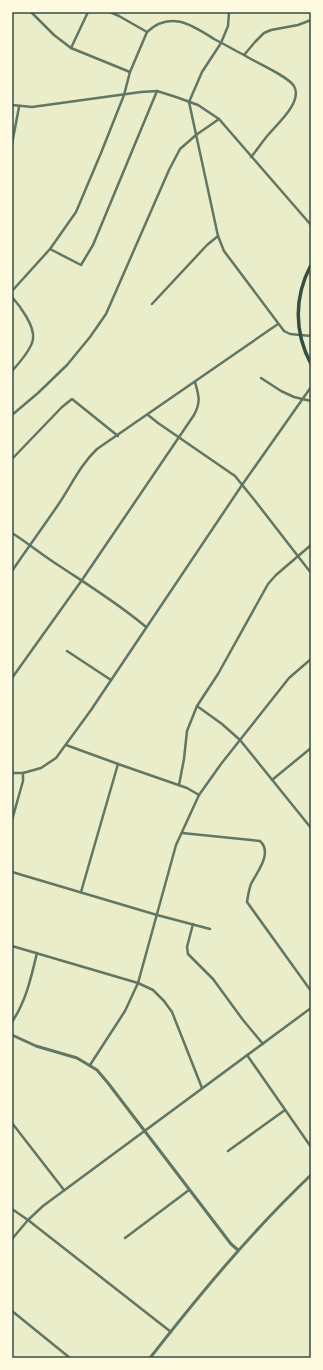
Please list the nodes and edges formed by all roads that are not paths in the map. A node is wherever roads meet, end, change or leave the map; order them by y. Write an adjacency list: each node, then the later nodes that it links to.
1 (31, 12): 8 (street)
2 (88, 12): 8 (street)
3 (110, 12): 6 (street)
4 (228, 12): 7 (street)
5 (311, 20): 9 (street)
6 (147, 32): 7 (street); 10 (street)
7 (221, 43): 9 (street); 13 (street)
8 (71, 48): 10 (street)
9 (244, 56): 19 (street)
10 (130, 72): 12 (street)
11 (157, 91): 12 (street); 13 (street); 22 (street)
12 (124, 95): 15 (street); 22 (street)
13 (189, 102): 16 (street); 17 (street)
14 (12, 105): 15 (street)
15 (19, 107): 18 (street)
16 (219, 119): 17 (street); 19 (street)
17 (196, 135): 21 (street); 37 (street)
18 (12, 144)
19 (251, 157): 20 (street)
20 (311, 225)
21 (218, 236): 26 (street); 27 (street)
22 (50, 249): 24 (street)
23 (311, 265): 28 (main road)
24 (12, 291)
25 (12, 297): 31 (street)
26 (152, 304)
27 (278, 324): 28 (street); 33 (street)
28 (300, 336): 29 (street); 30 (main road)
29 (311, 336)
30 (311, 364)
31 (12, 371)
32 (261, 378): 35 (street)
33 (195, 382): 38 (street); 40 (street)
34 (311, 387): 35 (street)
35 (304, 398): 36 (street); 42 (street)
36 (311, 401)
37 (12, 415)
38 (148, 415): 39 (street); 40 (street)
39 (118, 436): 41 (street); 44 (street)
40 (178, 438): 42 (street); 49 (street)
41 (12, 458)
42 (242, 485): 46 (street); 50 (street)
43 (12, 533): 44 (street)
44 (30, 544): 47 (street); 49 (street)
45 (311, 545): 46 (street)
46 (298, 556): 48 (street); 55 (street)
47 (12, 571)
48 (311, 573)
49 (82, 580): 50 (street); 53 (street)
50 (146, 627): 54 (street)
51 (67, 652): 54 (street)
52 (311, 659): 56 (street)
53 (12, 678)
54 (111, 680): 57 (street)
55 (197, 706): 56 (street); 63 (street)
56 (240, 740): 62 (street); 64 (street)
57 (66, 745): 59 (street); 61 (street)
58 (311, 748): 62 (street)
59 (118, 764): 63 (street); 69 (street)
60 (12, 773): 61 (street)
61 (23, 773): 65 (street)
62 (272, 780): 66 (street)
63 (178, 785): 64 (street)
64 (199, 795): 67 (street)
65 (12, 820)
66 (311, 828)
67 (182, 833): 70 (street); 76 (street)
68 (12, 872): 69 (street)
69 (81, 892): 70 (street)
70 (157, 915): 71 (street); 75 (street)
71 (193, 924): 72 (street); 80 (street)
72 (210, 928)
73 (12, 946): 74 (street)
74 (37, 953): 75 (street); 78 (street)
75 (138, 982): 82 (street); 83 (street)
76 (311, 991)
77 (311, 1008): 80 (street)
78 (12, 1022)
79 (12, 1035): 82 (street)
80 (262, 1044): 81 (street)
81 (247, 1055): 83 (street); 84 (street)
82 (90, 1065): 86 (street)
83 (202, 1088): 86 (street)
84 (285, 1110): 87 (street); 88 (street)
85 (12, 1123): 90 (street)
86 (145, 1130): 90 (street); 91 (street)
87 (311, 1147)
88 (228, 1151)
89 (311, 1175): 96 (street)
90 (64, 1190): 93 (street)
91 (190, 1190): 94 (street); 96 (street)
92 (12, 1209): 93 (street)
93 (28, 1220): 95 (street); 98 (street)
94 (125, 1238)
95 (12, 1239)
96 (238, 1250): 98 (street)
97 (12, 1311): 99 (street)
98 (170, 1332): 100 (street)
99 (70, 1358)
100 (150, 1358)

